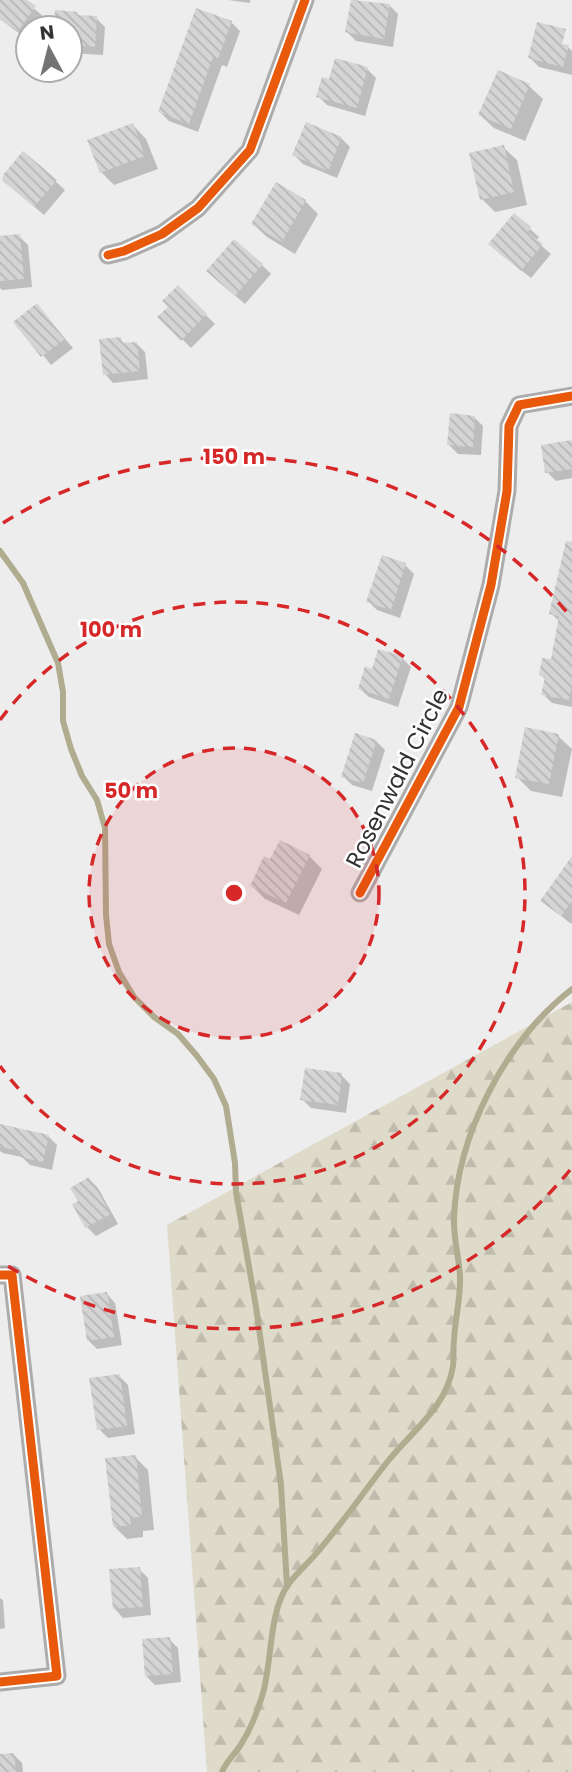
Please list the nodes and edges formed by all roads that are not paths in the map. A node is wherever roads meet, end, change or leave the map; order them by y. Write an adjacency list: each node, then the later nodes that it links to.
1 (305, 0): 2 (street)
2 (108, 256)
3 (572, 396): 4 (street, Rosenwald Circle)
4 (360, 893)
5 (6, 1275): 6 (street)
6 (0, 1682)

